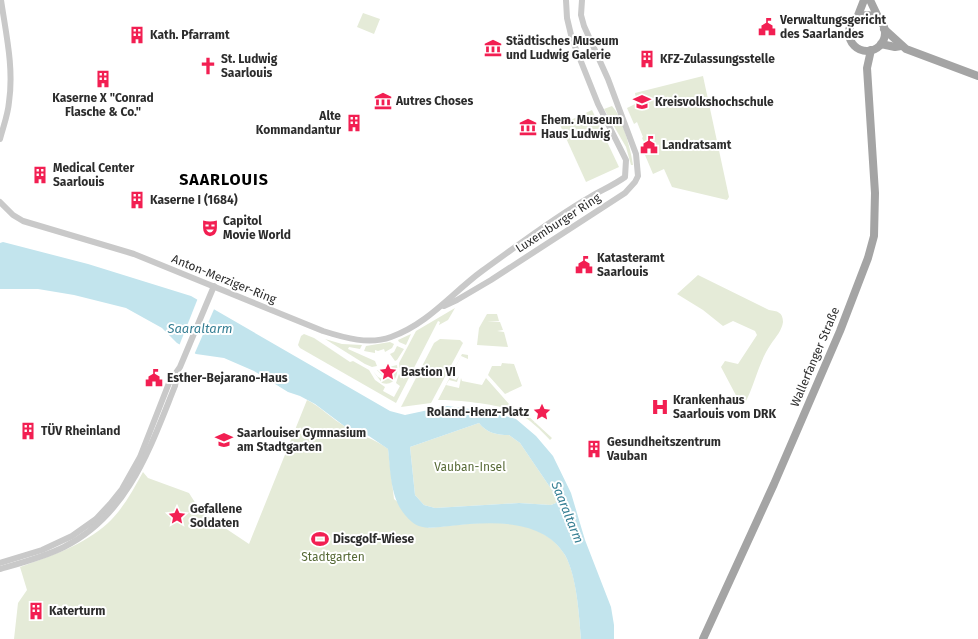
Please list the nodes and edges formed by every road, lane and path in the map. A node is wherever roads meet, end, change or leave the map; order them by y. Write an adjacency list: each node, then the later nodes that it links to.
1 (1, 0): 15 (street)
2 (566, 0): 17 (street, Luxemburger Ring)
3 (582, 0): 18 (street, Luxemburger Ring)
4 (864, 0): 6 (main road)
5 (870, 0): 7 (main road)
6 (857, 18): 7 (main road); 11 (main road)
7 (878, 20): 8 (main road)
8 (884, 29): 9 (main road); 10 (main road)
9 (881, 44): 10 (main road); 12 (main road)
10 (901, 46): 14 (main road)
11 (860, 49): 12 (main road); 13 (main road, Wallerfanger Straße)
12 (871, 50): 13 (main road, Wallerfanger Straße)
13 (866, 68): 22 (main road, Wallerfanger Straße)
14 (978, 76)
15 (0, 139)
16 (0, 202): 19 (street, Anton-Merziger-Ring)
17 (483, 270): 20 (street, Anton-Merziger-Ring)
18 (491, 280): 20 (street, Anton-Merziger-Ring)
19 (214, 286): 20 (street, Anton-Merziger-Ring); 21 (street)
20 (440, 307)
21 (0, 565)
22 (703, 639)

